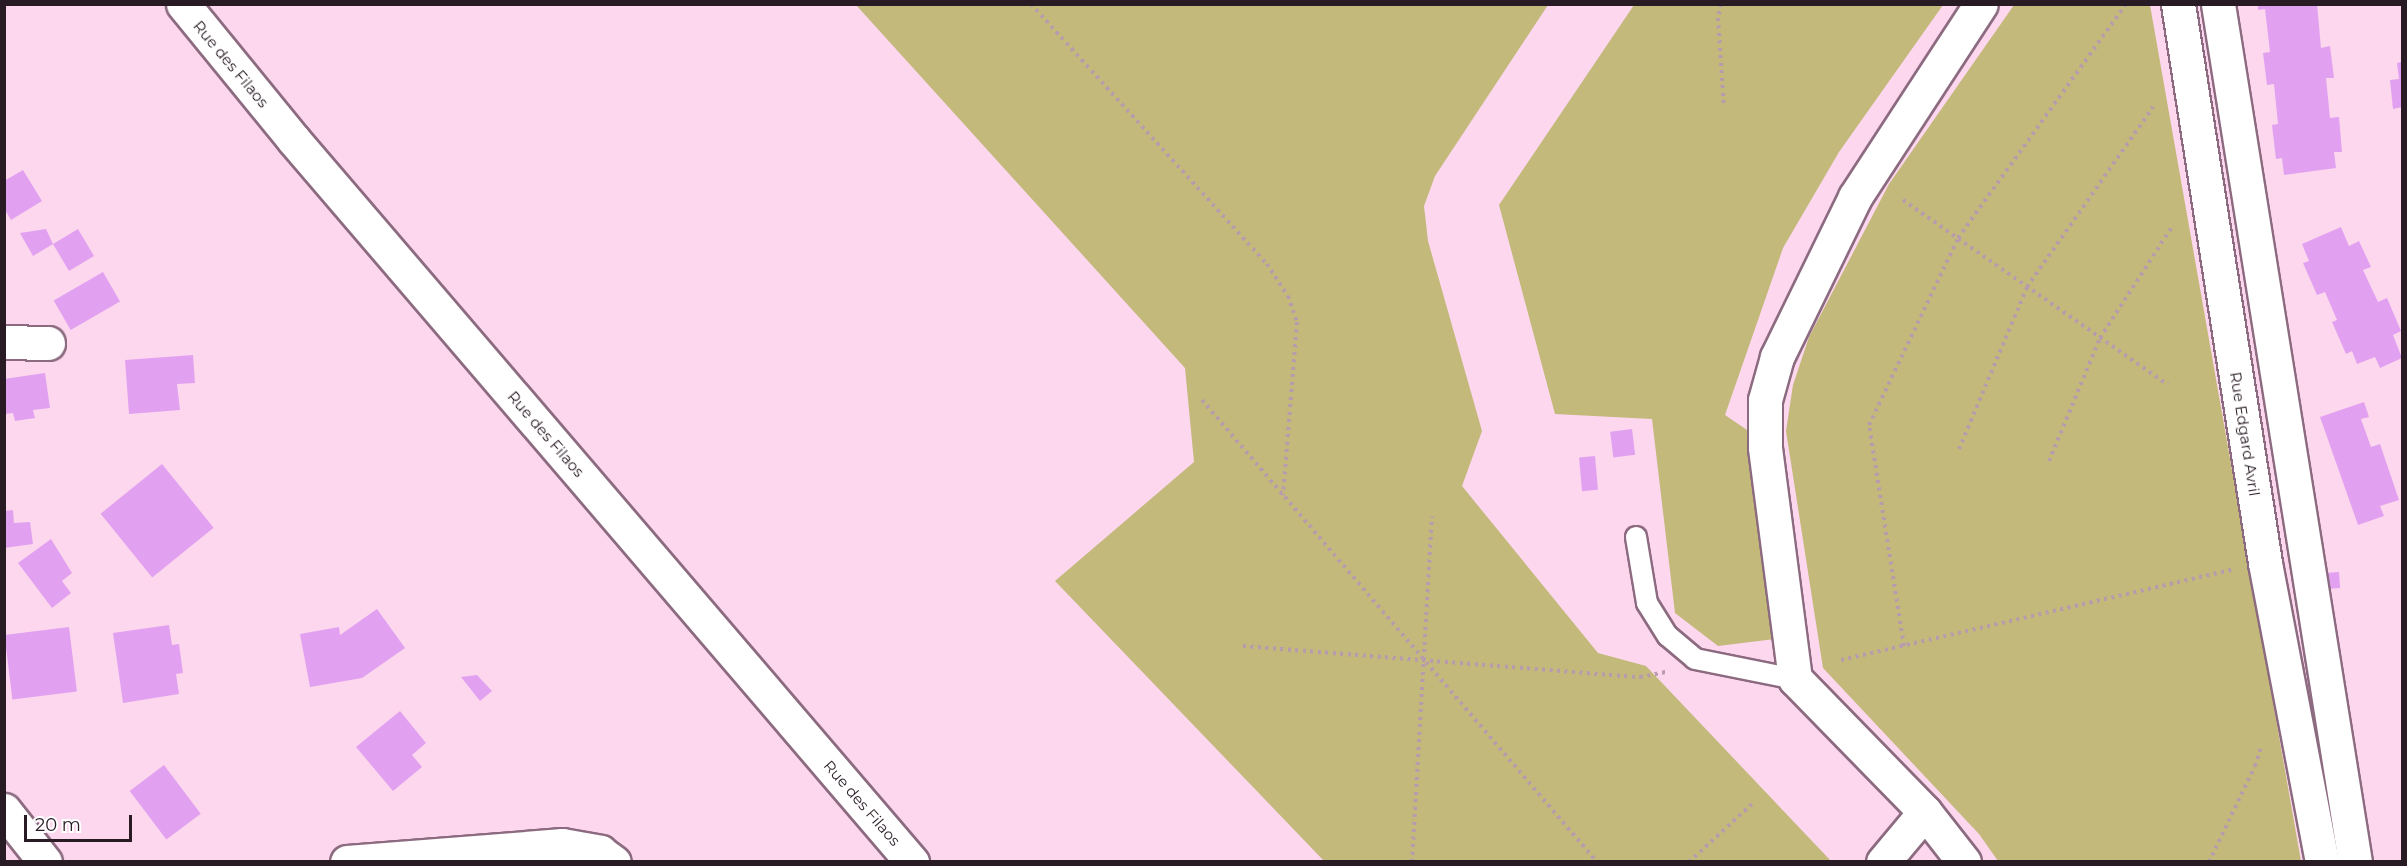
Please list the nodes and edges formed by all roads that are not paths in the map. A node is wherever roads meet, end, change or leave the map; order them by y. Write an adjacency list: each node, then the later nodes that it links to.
1 (183, 4): 14 (street, Rue des Filaos)
2 (1981, 4): 8 (street)
3 (2178, 4): 17 (street, Rue Edgard Avril)
4 (2218, 4): 18 (street)
5 (4, 342): 6 (street)
6 (48, 343)
7 (1636, 537): 8 (lane)
8 (1795, 679): 10 (street)
9 (4, 810): 11 (street)
10 (1925, 812): 15 (street); 16 (street)
11 (45, 861)
12 (347, 861): 13 (street)
13 (614, 861)
14 (912, 861)
15 (1883, 861)
16 (1964, 861)
17 (2322, 861)
18 (2355, 861)

